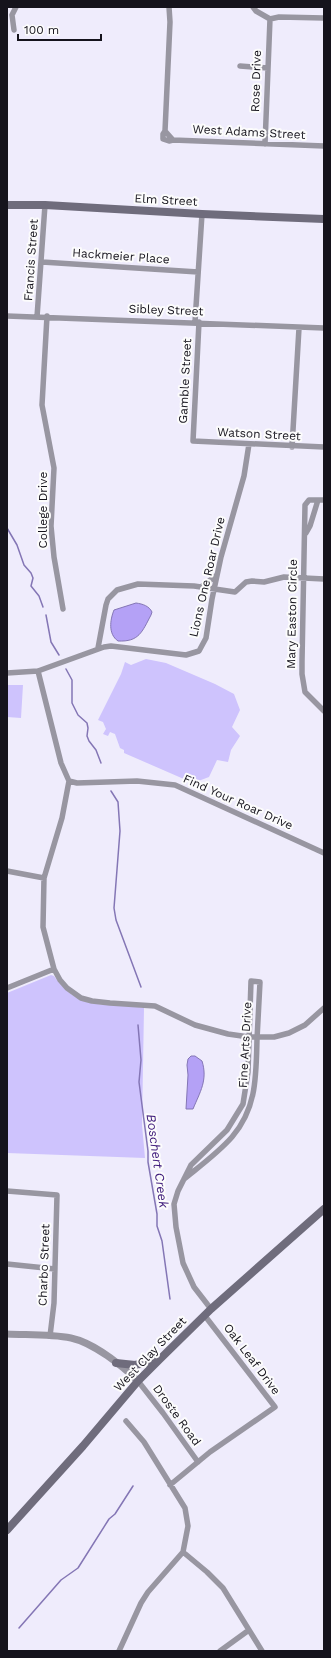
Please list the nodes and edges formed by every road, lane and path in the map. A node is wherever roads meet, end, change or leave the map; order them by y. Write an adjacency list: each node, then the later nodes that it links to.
1 (16, 7): 6 (street)
2 (169, 7): 9 (street, West Adams Street)
3 (253, 7): 5 (street)
4 (324, 18): 5 (street)
5 (270, 19): 8 (street, Rose Drive)
6 (14, 30)
7 (240, 66): 8 (street)
8 (268, 68): 9 (street, Rose Drive)
9 (265, 144): 10 (street, West Adams Street)
10 (324, 146)
11 (7, 205): 12 (main road, Elm Street)
12 (45, 205): 13 (main road, Elm Street); 15 (street, Francis Street)
13 (202, 214): 14 (main road, Elm Street); 16 (street, Gamble Street)
14 (324, 219)
15 (42, 262): 16 (street, Hackmeier Place); 19 (street, Francis Street)
16 (198, 272): 20 (street, Gamble Street)
17 (7, 316): 19 (street, Sibley Street)
18 (47, 316): 19 (street, Sibley Street); 20 (street, Sibley Street); 34 (street, College Drive)
19 (37, 317)
20 (197, 322): 21 (street, Sibley Street); 23 (street, Gamble Street)
21 (299, 328): 22 (street, Sibley Street); 25 (street)
22 (324, 328)
23 (193, 441): 24 (street, Watson Street)
24 (249, 444): 25 (street, Watson Street); 29 (street, Lions One Roar Drive)
25 (292, 447): 26 (street, Watson Street)
26 (324, 448)
27 (321, 500): 28 (street, Mary Easton Circle); 28 (street, Mary Easton Circle)
28 (306, 534): 30 (street, Mary Easton Circle)
29 (217, 575): 32 (street); 33 (street, Lions One Roar Drive)
30 (303, 578): 31 (street); 33 (street); 38 (street, Mary Easton Circle)
31 (324, 579)
32 (201, 586): 33 (street); 35 (street)
33 (215, 589): 35 (street, Lions One Roar Drive)
34 (63, 609)
35 (98, 648): 36 (street)
36 (38, 671): 37 (street); 39 (street)
37 (7, 673)
38 (324, 711)
39 (69, 781): 40 (street, Find Your Roar Drive); 42 (street)
40 (324, 853)
41 (7, 871): 42 (street)
42 (44, 878): 43 (street)
43 (54, 969): 44 (street); 46 (street)
44 (7, 988)
45 (324, 1008): 47 (street)
46 (249, 1037): 47 (street); 47 (street, Fine Arts Drive); 48 (street, Fine Arts Drive)
47 (257, 1038): 48 (street, Fine Arts Drive)
48 (184, 1179): 53 (street, Fine Arts Drive)
49 (7, 1191): 52 (street, Charbo Street)
50 (324, 1209): 53 (main road, West Clay Street)
51 (7, 1264): 52 (street)
52 (55, 1269): 56 (street, Charbo Street)
53 (211, 1309): 54 (main road, West Clay Street)
54 (205, 1316): 57 (main road, West Clay Street); 61 (street, Oak Leaf Drive)
55 (7, 1334): 56 (street, Droste Road)
56 (50, 1336): 58 (street, Droste Road)
57 (159, 1360): 58 (main road); 59 (main road, West Clay Street)
58 (116, 1363): 59 (street, Droste Road)
59 (138, 1381): 61 (street, Droste Road); 63 (main road, West Clay Street)
60 (126, 1421): 62 (street)
61 (198, 1462): 62 (street, Oak Leaf Drive)
62 (170, 1484): 64 (street)
63 (7, 1530)
64 (183, 1552): 65 (street); 66 (street)
65 (249, 1630): 67 (street); 68 (street)
66 (119, 1651)
67 (220, 1651)
68 (262, 1651)

